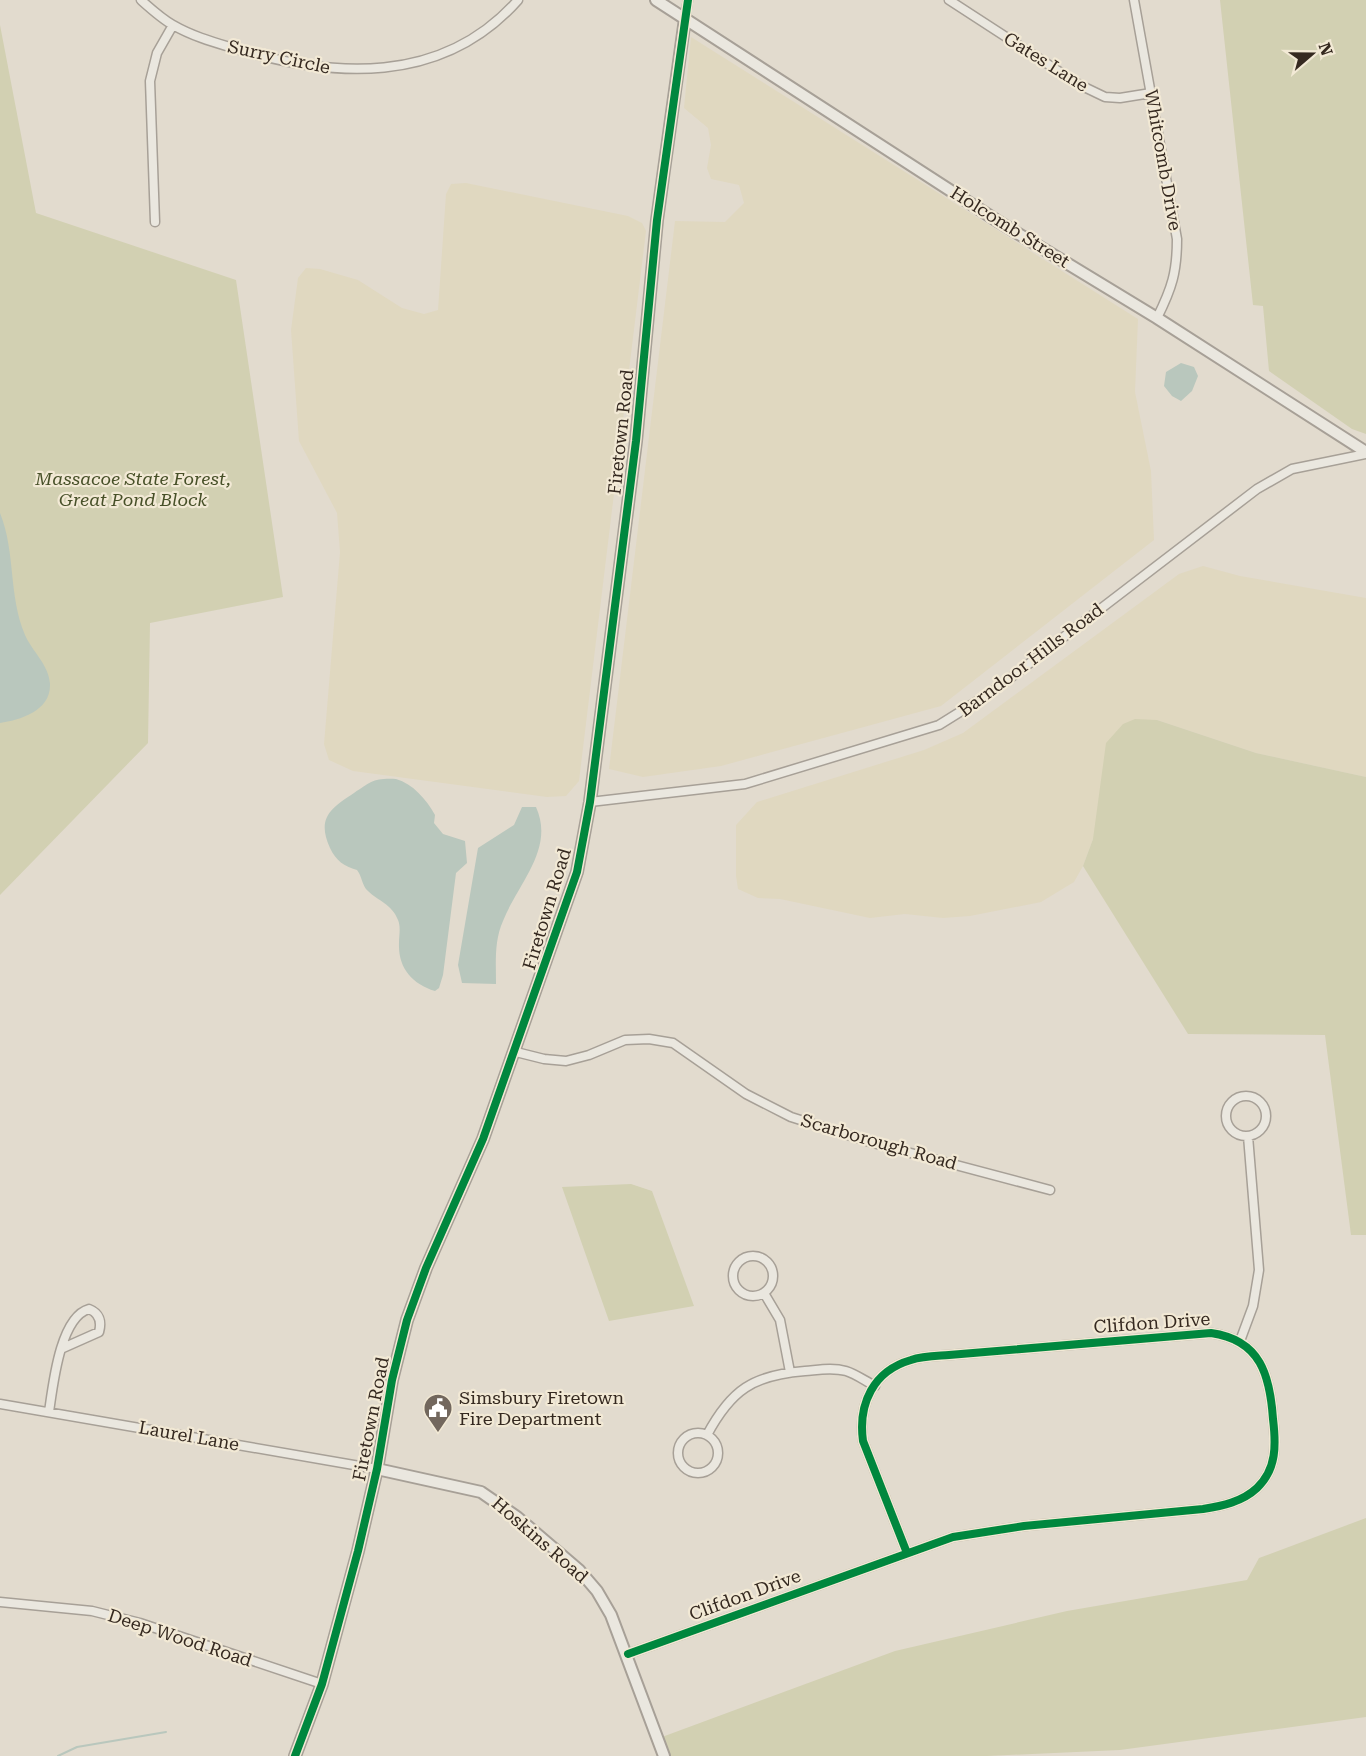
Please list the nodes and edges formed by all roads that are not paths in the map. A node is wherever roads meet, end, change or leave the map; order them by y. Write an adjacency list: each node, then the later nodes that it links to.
1 (141, 0): 8 (street, Surry Circle)
2 (518, 0): 8 (street, Surry Circle)
3 (656, 0): 7 (street, Holcomb Street)
4 (688, 0): 7 (street, Firetown Road)
5 (949, 0): 9 (street, Gates Lane)
6 (1134, 0): 9 (street, Whitcomb Drive)
7 (685, 18): 11 (street, Holcomb Street); 13 (street, Firetown Road)
8 (173, 25): 10 (street)
9 (1151, 93): 11 (street, Whitcomb Drive)
10 (155, 222)
11 (1157, 318): 12 (street, Holcomb Street)
12 (1366, 453): 13 (street, Barndoor Hills Road)
13 (590, 802): 14 (street, Firetown Road)
14 (516, 1052): 16 (street, Scarborough Road); 25 (street, Firetown Road)
15 (1248, 1136): 15 (street); 18 (street)
16 (1050, 1190)
17 (764, 1293): 17 (street); 20 (street)
18 (1240, 1341): 21 (street, Clifdon Drive); 26 (street, Clifdon Drive)
19 (63, 1348): 19 (street); 23 (street)
20 (790, 1372): 21 (street); 24 (street)
21 (874, 1386): 26 (street, Clifdon Drive)
22 (0, 1404): 23 (street, Laurel Lane)
23 (49, 1412): 25 (street, Laurel Lane)
24 (707, 1435): 24 (street)
25 (377, 1469): 28 (street, Hoskins Road); 29 (street, Firetown Road)
26 (907, 1553): 28 (street, Clifdon Drive)
27 (0, 1602): 29 (street, Deep Wood Road)
28 (628, 1654): 31 (street, Hoskins Road)
29 (322, 1684): 30 (street, Firetown Road)
30 (295, 1756)
31 (664, 1756)

